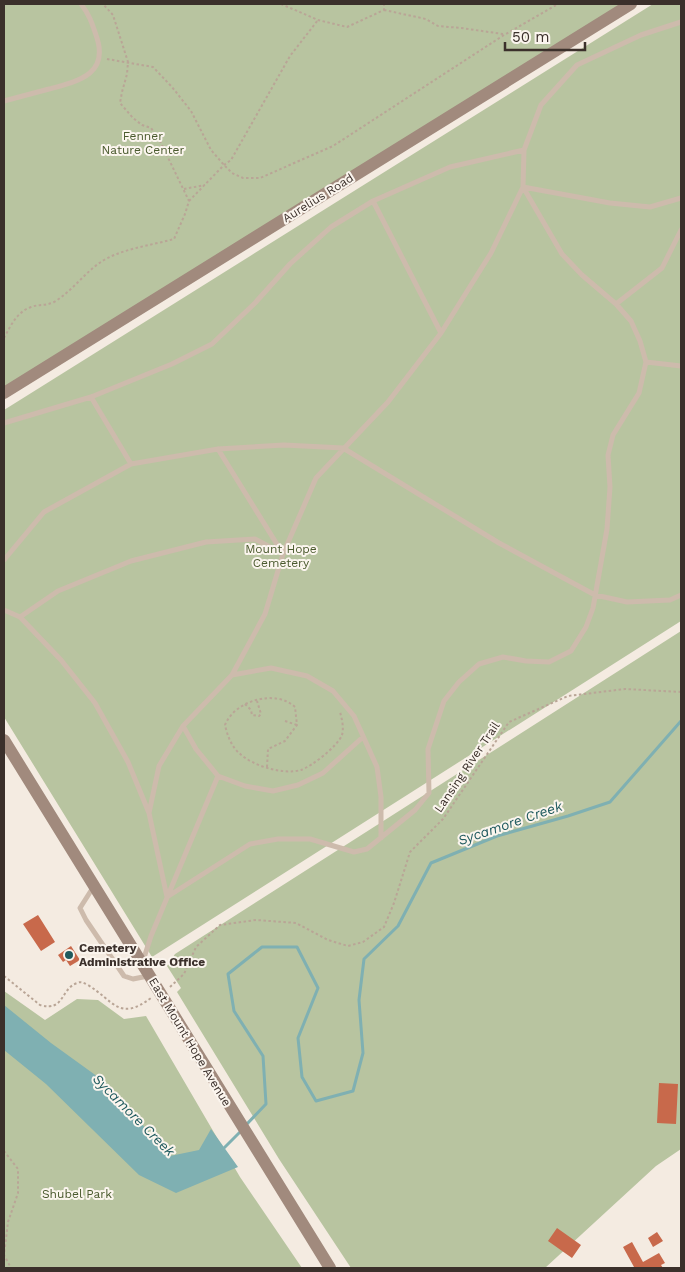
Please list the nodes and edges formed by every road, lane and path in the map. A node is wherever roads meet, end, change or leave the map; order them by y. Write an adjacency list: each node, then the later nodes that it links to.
1 (81, 4): 11 (lane)
2 (104, 4): 12 (path)
3 (281, 4): 8 (path)
4 (384, 4): 7 (path)
5 (558, 4): 10 (path)
6 (632, 4): 28 (street, Aurelius Road)
7 (384, 10): 8 (path); 10 (path)
8 (318, 20): 15 (path)
9 (681, 22): 14 (lane)
10 (504, 35): 15 (path)
11 (99, 58): 12 (path); 13 (lane)
12 (128, 62): 15 (path); 18 (path)
13 (4, 101)
14 (524, 150): 17 (lane); 21 (lane)
15 (224, 165): 16 (path)
16 (205, 185): 18 (path); 20 (path)
17 (523, 187): 19 (lane); 23 (lane); 24 (lane)
18 (184, 190): 20 (path)
19 (681, 198)
20 (189, 201): 25 (path)
21 (372, 201): 24 (lane); 29 (lane)
22 (681, 230): 23 (lane)
23 (616, 304): 26 (lane)
24 (441, 334): 31 (lane)
25 (4, 338)
26 (646, 362): 27 (lane); 36 (lane)
27 (681, 366)
28 (4, 393)
29 (91, 397): 30 (lane); 33 (lane)
30 (4, 423)
31 (343, 448): 32 (lane); 34 (lane); 36 (lane)
32 (218, 449): 33 (lane); 34 (lane)
33 (131, 464): 35 (lane)
34 (283, 554): 39 (lane); 40 (lane)
35 (4, 560)
36 (595, 595): 37 (lane); 53 (lane)
37 (681, 595)
38 (4, 610): 39 (lane)
39 (20, 617): 52 (lane)
40 (232, 675): 41 (lane); 47 (lane)
41 (333, 691): 48 (lane); 50 (path)
42 (681, 692): 59 (path, Lansing River Trail)
43 (257, 700): 44 (path); 44 (path); 46 (path)
44 (246, 704): 50 (path)
45 (285, 721): 46 (path)
46 (297, 725): 50 (path)
47 (183, 726): 51 (lane); 52 (lane)
48 (363, 737): 51 (lane); 53 (lane)
49 (4, 740): 54 (street, East Mount Hope Avenue)
50 (267, 767)
51 (218, 776): 55 (lane)
52 (149, 813): 55 (lane)
53 (381, 838): 55 (lane)
54 (94, 886): 56 (street, East Mount Hope Avenue); 58 (lane)
55 (167, 897): 56 (lane)
56 (143, 963): 58 (street, East Mount Hope Avenue)
57 (4, 976): 60 (path)
58 (150, 976): 63 (street, East Mount Hope Avenue)
59 (169, 987)
60 (147, 1001)
61 (4, 1151): 62 (path)
62 (11, 1268)
63 (330, 1268)

